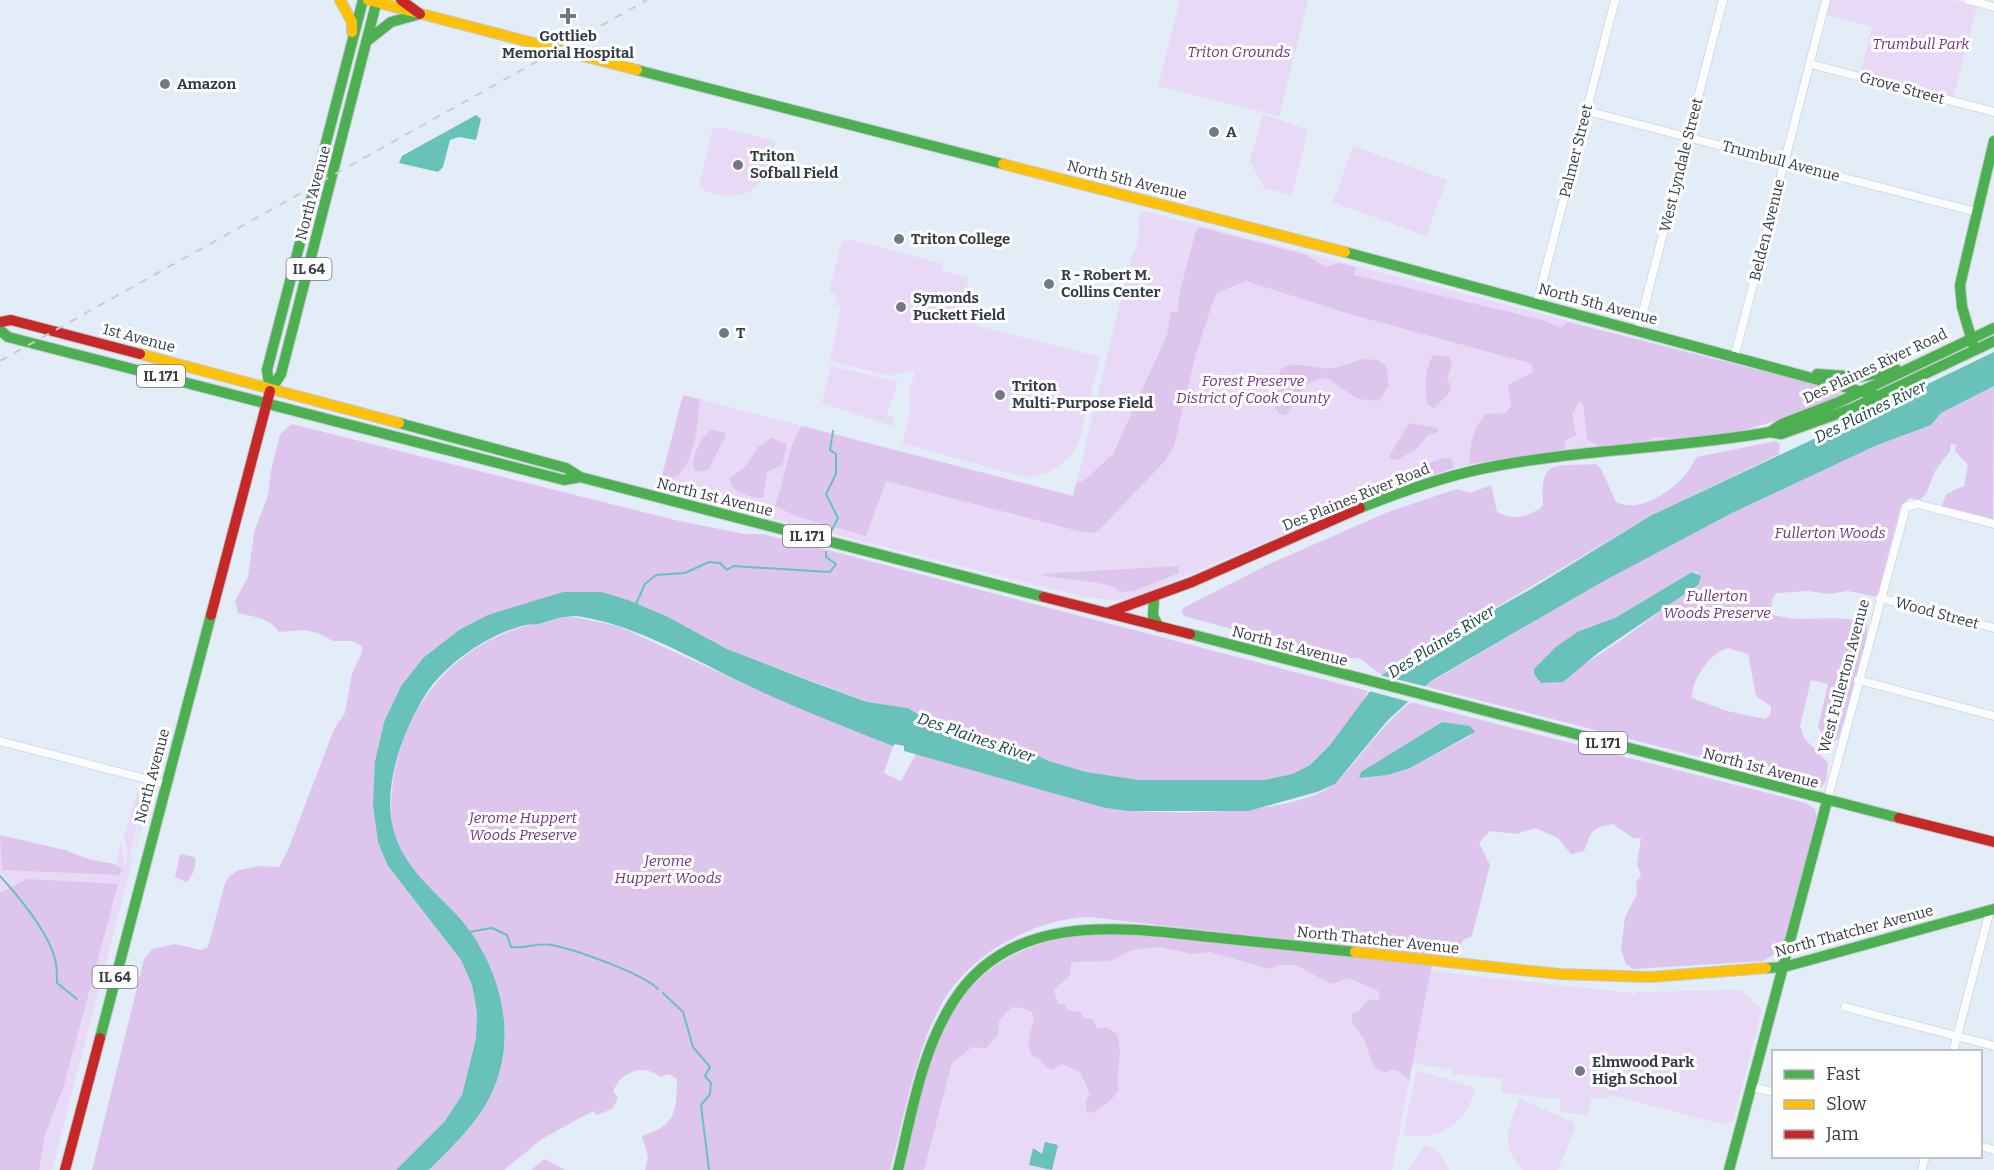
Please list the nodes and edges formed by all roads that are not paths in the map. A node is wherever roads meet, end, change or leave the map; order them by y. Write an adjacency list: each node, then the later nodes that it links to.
1 (340, 0): 11 (main road)
2 (401, 0): 9 (main road)
3 (1615, 0): 13 (street, Palmer Street)
4 (1723, 0): 15 (street, West Lyndale Street)
5 (1826, 0): 12 (street, Belden Avenue)
6 (1968, 0): 8 (street)
7 (371, 1): 9 (main road, North 5th Avenue); 10 (main road, North Avenue / IL 64); 11 (main road, North Avenue / IL 64)
8 (1994, 7)
9 (420, 14): 10 (main road); 19 (main road, North 5th Avenue)
10 (366, 42): 30 (main road, North Avenue / IL 64)
11 (350, 51): 30 (main road, North Avenue / IL 64)
12 (1810, 64): 14 (street, Grove Street); 17 (street, Belden Avenue)
13 (1587, 111): 15 (street, Trumbull Avenue); 19 (street, Palmer Street)
14 (1994, 112)
15 (1688, 137): 17 (street, Trumbull Avenue); 23 (street, West Lyndale Street)
16 (1994, 141): 18 (main road)
17 (1785, 162): 18 (street, Trumbull Avenue); 27 (street, Belden Avenue)
18 (1976, 212): 24 (main road)
19 (1537, 303): 23 (main road, North 5th Avenue)
20 (0, 322): 30 (main road, 1st Avenue / IL 171)
21 (1994, 328): 24 (main road, Des Plaines River Road)
22 (0, 330): 33 (main road, 1st Avenue / IL 171)
23 (1638, 331): 27 (main road, North 5th Avenue)
24 (1971, 338): 26 (main road); 28 (main road, Des Plaines River Road)
25 (1994, 341): 26 (main road, Des Plaines River Road)
26 (1975, 350): 32 (main road, Des Plaines River Road)
27 (1735, 355): 29 (main road, North 5th Avenue)
28 (1914, 365): 29 (main road); 31 (main road, Des Plaines River Road)
29 (1801, 374): 31 (main road, North 5th Avenue)
30 (270, 390): 33 (main road, North Avenue / IL 64); 35 (main road, North 1st Avenue / IL 171)
31 (1860, 392): 32 (main road, North 5th Avenue); 34 (main road, Des Plaines River Road)
32 (1878, 396): 34 (main road, Des Plaines River Road)
33 (266, 405): 35 (main road, North 1st Avenue / IL 171); 45 (main road, North Avenue / IL 64)
34 (1770, 432): 37 (main road, Des Plaines River Road)
35 (580, 477): 39 (main road, North 1st Avenue / IL 171)
36 (1994, 524): 38 (street, West Fullerton Avenue)
37 (1154, 598): 39 (main road, Des Plaines River Road); 40 (main road)
38 (1880, 598): 41 (street, Wood Street); 42 (street, West Fullerton Avenue)
39 (1107, 613): 40 (main road, North 1st Avenue / IL 171)
40 (1159, 627): 46 (main road, North 1st Avenue / IL 171)
41 (1994, 628)
42 (1858, 680): 43 (street); 46 (street, West Fullerton Avenue)
43 (1994, 716)
44 (0, 741): 45 (street)
45 (165, 784): 56 (main road, North Avenue / IL 64)
46 (1827, 801): 47 (main road, North 1st Avenue / IL 171); 49 (main road, West Fullerton Avenue)
47 (1994, 842)
48 (1992, 910): 49 (main road, North Thatcher Avenue); 51 (street)
49 (1784, 967): 54 (main road, West Fullerton Avenue); 57 (main road, North Thatcher Avenue)
50 (1845, 1007): 51 (street)
51 (1957, 1036): 52 (street); 53 (street)
52 (1994, 1046)
53 (1954, 1050)
54 (1751, 1087): 55 (street); 58 (main road, West Fullerton Avenue)
55 (1772, 1092)
56 (65, 1170)
57 (898, 1170)
58 (1730, 1170)

